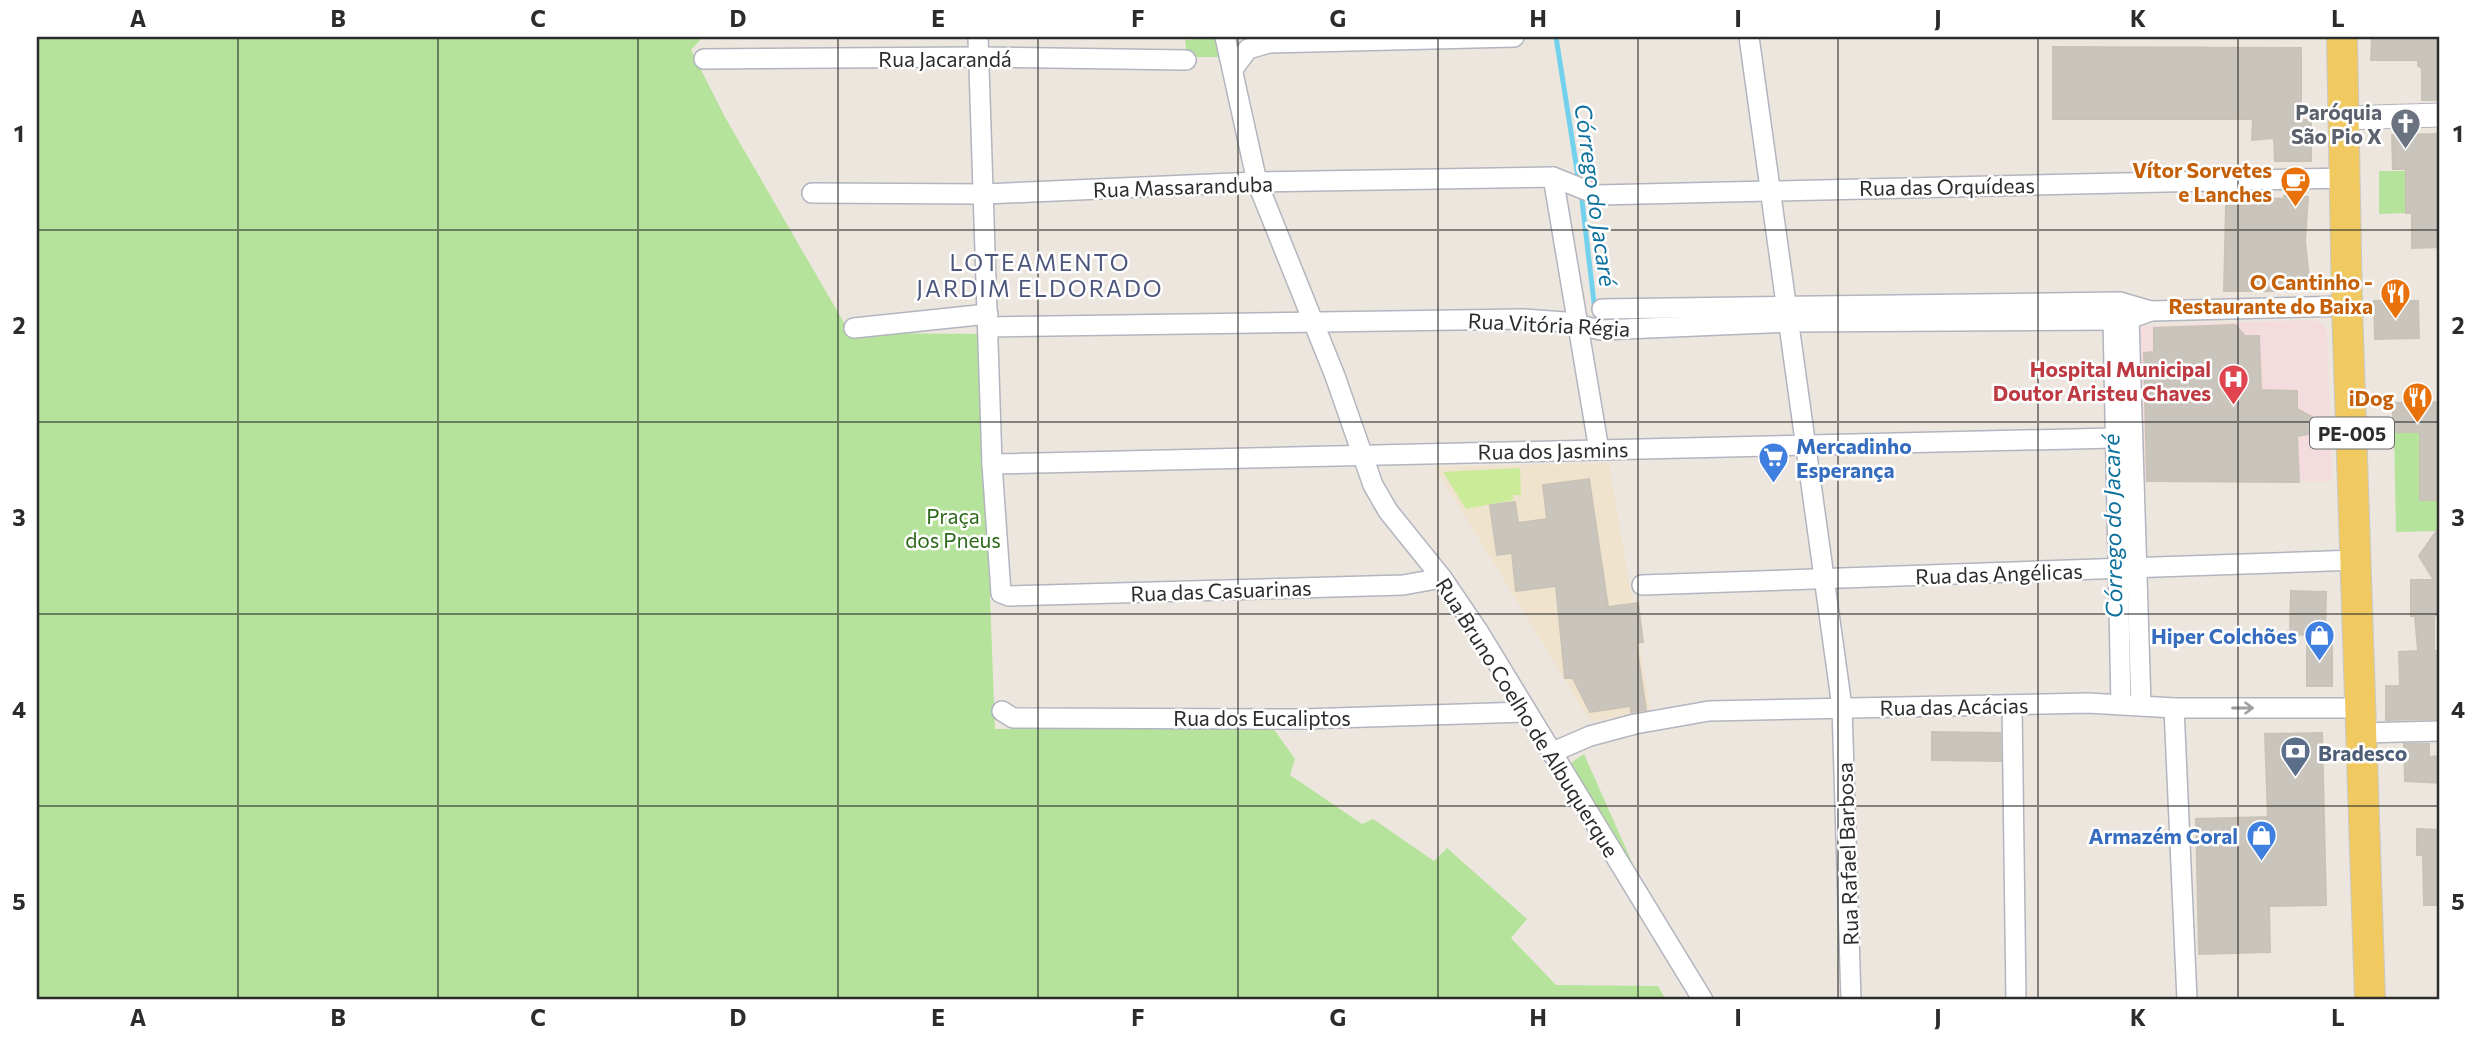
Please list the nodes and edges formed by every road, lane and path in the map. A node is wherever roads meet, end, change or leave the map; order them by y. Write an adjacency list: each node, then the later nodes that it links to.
1 (978, 37): 7 (street)
2 (1225, 37): 10 (street, Rua Bruno Coelho de Albuquerque)
3 (1514, 37): 6 (street)
4 (1749, 37): 16 (street, Rua Rafael Barbosa)
5 (2342, 37): 12 (main road, PE-005)
6 (1305, 40): 10 (street)
7 (979, 57): 8 (street, Rua Jacarandá); 9 (street, Rua Jacarandá); 18 (street)
8 (704, 59)
9 (1186, 60)
10 (1232, 64): 15 (street, Rua Bruno Coelho de Albuquerque)
11 (2440, 115): 12 (street)
12 (2343, 118): 14 (main road, PE-005)
13 (1557, 177): 15 (street, Rua Massaranduba); 16 (street, Rua das Orquídeas); 25 (street)
14 (2344, 178): 16 (street, Rua das Orquídeas); 19 (main road, PE-005)
15 (1257, 182): 18 (street, Rua Massaranduba); 24 (street, Rua Bruno Coelho de Albuquerque)
16 (1769, 189): 21 (street, Rua Rafael Barbosa)
17 (812, 193): 18 (street, Rua Massaranduba)
18 (985, 194): 23 (street)
19 (2347, 306): 22 (street, Rua Vitória Régia); 32 (main road, PE-005)
20 (1602, 309): 21 (street, Rua Vitória Régia)
21 (1787, 314): 22 (street, Rua Vitória Régia); 25 (street, Rua Vitória Régia); 28 (street, Rua Rafael Barbosa)
22 (2121, 314): 27 (street); 33 (street)
23 (988, 321): 24 (street, Rua Vitória Régia); 26 (street, Rua Vitória Régia); 31 (street)
24 (1313, 322): 25 (street, Rua Vitória Régia); 30 (street, Rua Bruno Coelho de Albuquerque)
25 (1580, 327): 29 (street)
26 (854, 328)
27 (2114, 438): 28 (street, Rua dos Jasmins); 33 (street)
28 (1805, 445): 29 (street, Rua dos Jasmins); 35 (street, Rua Rafael Barbosa)
29 (1599, 450): 30 (street, Rua dos Jasmins)
30 (1363, 453): 31 (street, Rua dos Jasmins); 34 (street, Rua Bruno Coelho de Albuquerque)
31 (992, 464): 34 (street, Rua das Casuarinas)
32 (2357, 560): 33 (street, Rua das Angélicas); 44 (main road, PE-005)
33 (2126, 568): 35 (street, Rua das Angélicas); 37 (street); 39 (street)
34 (1442, 578): 43 (street, Rua Bruno Coelho de Albuquerque)
35 (1824, 580): 36 (street, Rua das Angélicas); 40 (street, Rua Rafael Barbosa)
36 (1642, 585)
37 (2121, 704): 38 (street, Rua das Acácias); 39 (street, Rua das Acácias)
38 (2012, 705): 40 (street, Rua das Acácias); 49 (street)
39 (2141, 705): 41 (street, Rua das Acácias)
40 (1843, 707): 46 (street, Rua das Acácias); 48 (street, Rua Rafael Barbosa)
41 (2174, 708): 44 (street, Rua das Acácias, one-way to 44); 50 (street)
42 (1002, 711): 43 (street, Rua dos Eucaliptos)
43 (1525, 712): 46 (street, Rua Bruno Coelho de Albuquerque)
44 (2362, 720): 45 (street, Rua das Acácias); 51 (main road, PE-005)
45 (2440, 731)
46 (1553, 752): 47 (street, Rua Bruno Coelho de Albuquerque)
47 (1703, 1000)
48 (1851, 1000)
49 (2016, 1000)
50 (2187, 1000)
51 (2370, 1000)

